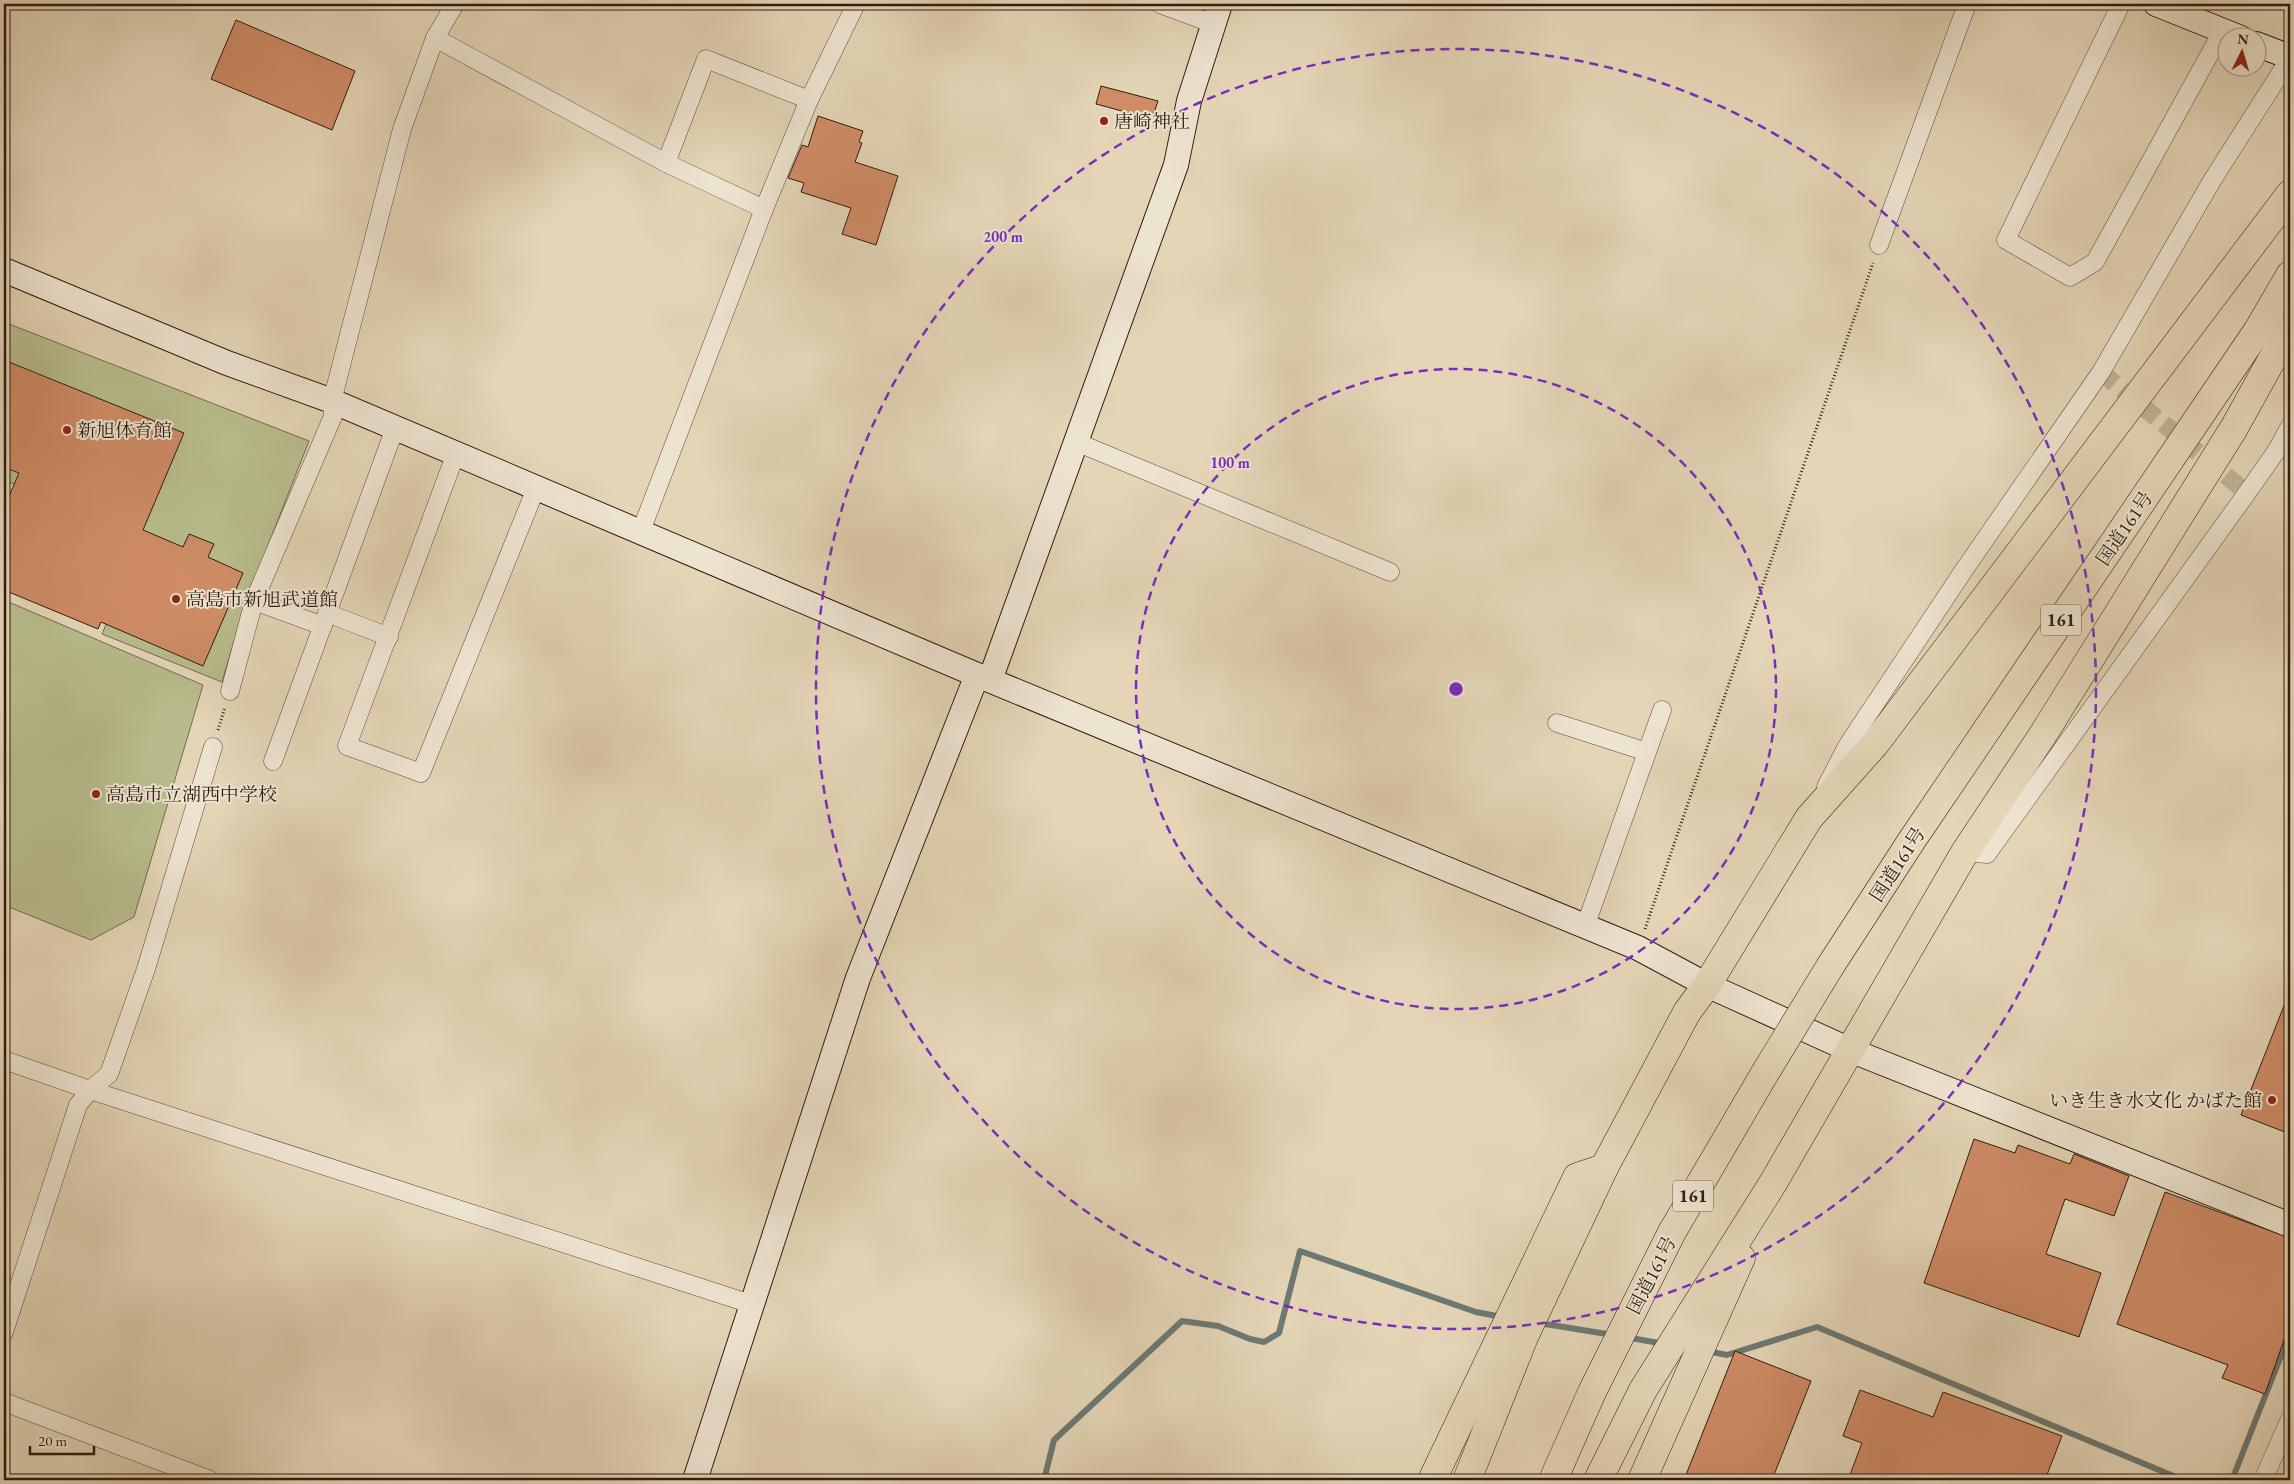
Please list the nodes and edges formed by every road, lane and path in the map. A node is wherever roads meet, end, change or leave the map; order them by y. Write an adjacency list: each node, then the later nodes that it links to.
1 (455, 4): 9 (street)
2 (856, 4): 13 (street)
3 (1160, 4): 7 (street)
4 (1968, 4): 17 (street)
5 (2121, 4): 12 (street)
6 (2156, 4): 8 (street)
7 (1217, 14): 24 (street)
8 (2217, 28)
9 (435, 38): 14 (street); 21 (street)
10 (2266, 48): 11 (street)
11 (2290, 57): 39 (street)
12 (2216, 61)
13 (809, 100): 14 (street); 16 (street)
14 (666, 163): 16 (street)
15 (2290, 194): 39 (highway)
16 (764, 209): 27 (street)
17 (1879, 245): 42 (path)
18 (4, 270): 21 (street)
19 (2290, 276): 58 (highway, 国道161号 / 161, bridge)
20 (2290, 327): 40 (highway)
21 (332, 401): 23 (street); 29 (street)
22 (2290, 426): 40 (street)
23 (395, 428): 25 (street); 30 (street)
24 (1076, 442): 28 (street); 32 (street)
25 (456, 453): 26 (street); 31 (street)
26 (536, 488): 27 (street); 31 (street)
27 (641, 531): 32 (street)
28 (1390, 572)
29 (254, 601): 30 (street); 33 (street)
30 (325, 620): 31 (street); 38 (street)
31 (389, 637)
32 (984, 678): 41 (street); 49 (street)
33 (230, 690): 36 (path)
34 (1662, 710): 37 (street)
35 (1557, 723): 37 (street)
36 (213, 747): 46 (street)
37 (1647, 752): 41 (street)
38 (273, 761)
39 (1810, 818): 43 (highway)
40 (1965, 852): 44 (highway)
41 (1585, 927): 42 (street)
42 (1638, 948): 43 (street)
43 (1707, 985): 44 (street); 50 (highway)
44 (1850, 1050): 47 (highway); 48 (street)
45 (4, 1060): 46 (street)
46 (90, 1090): 49 (street); 51 (street)
47 (1773, 1183): 59 (highway); 60 (highway)
48 (2290, 1225)
49 (751, 1304): 55 (street)
50 (1519, 1322): 56 (highway); 57 (highway)
51 (4, 1332)
52 (4, 1402): 54 (street)
53 (2290, 1419): 61 (street)
54 (210, 1480)
55 (695, 1480)
56 (1432, 1480)
57 (1467, 1480)
58 (1553, 1480)
59 (1598, 1480)
60 (1642, 1480)
61 (2263, 1480)

